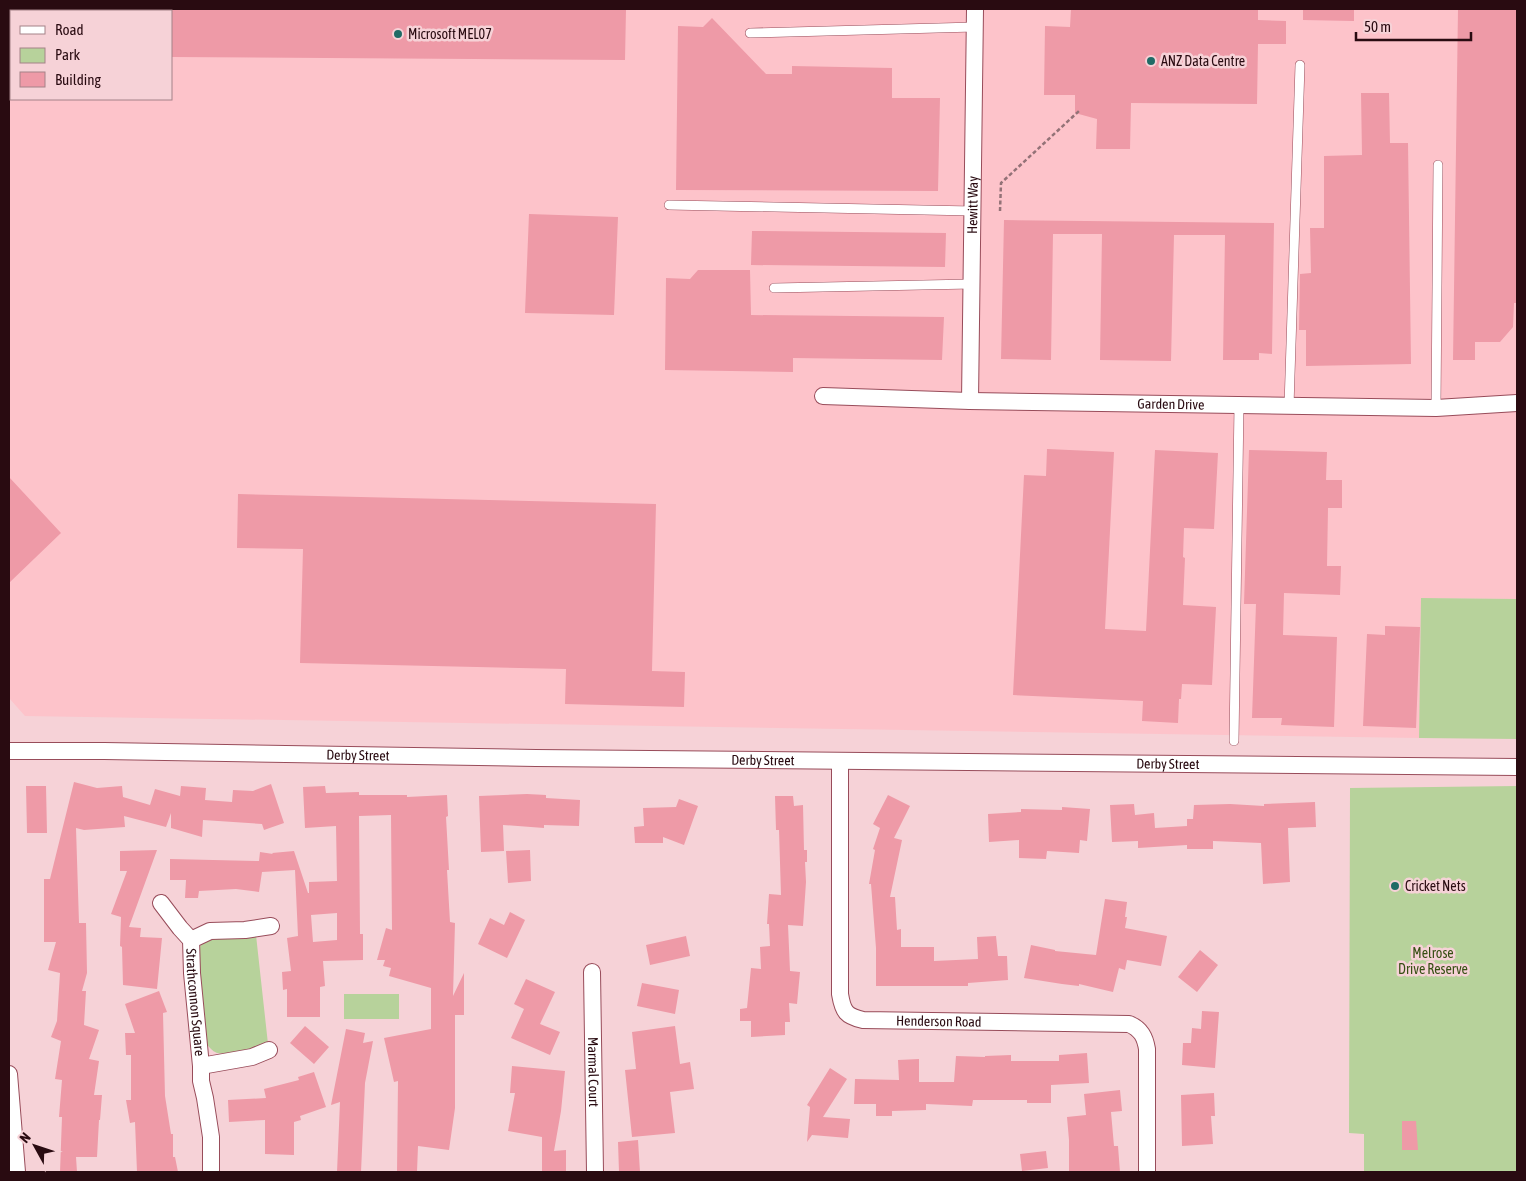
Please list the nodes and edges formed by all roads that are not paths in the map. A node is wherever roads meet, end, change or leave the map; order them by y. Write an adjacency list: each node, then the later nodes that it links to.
1 (975, 9): 2 (street, Hewitt Way)
2 (975, 27): 3 (lane); 7 (street, Hewitt Way)
3 (750, 33)
4 (1300, 65): 14 (lane)
5 (1438, 165): 15 (lane)
6 (669, 205): 7 (lane)
7 (972, 211): 8 (street, Hewitt Way)
8 (972, 284): 9 (lane); 11 (street, Hewitt Way)
9 (774, 288)
10 (823, 396): 11 (street, Garden Drive)
11 (970, 401): 13 (street, Garden Drive)
12 (1517, 403): 15 (street, Garden Drive)
13 (1239, 406): 14 (street, Garden Drive); 16 (lane)
14 (1289, 406): 15 (street, Garden Drive)
15 (1436, 408)
16 (1234, 741)
17 (9, 751): 18 (street, Derby Street)
18 (840, 762): 19 (street, Derby Street); 30 (street, Henderson Road)
19 (1517, 768)
20 (161, 903): 22 (street, Strathconnon Square)
21 (271, 926): 22 (street, Strathconnon Square)
22 (191, 940): 25 (street, Strathconnon Square)
23 (592, 972): 29 (street, Marmal Court)
24 (269, 1050): 25 (street, Strathconnon Square)
25 (201, 1066): 28 (street, Strathconnon Square)
26 (9, 1074): 27 (street)
27 (18, 1172)
28 (211, 1172)
29 (595, 1172)
30 (1147, 1172)

